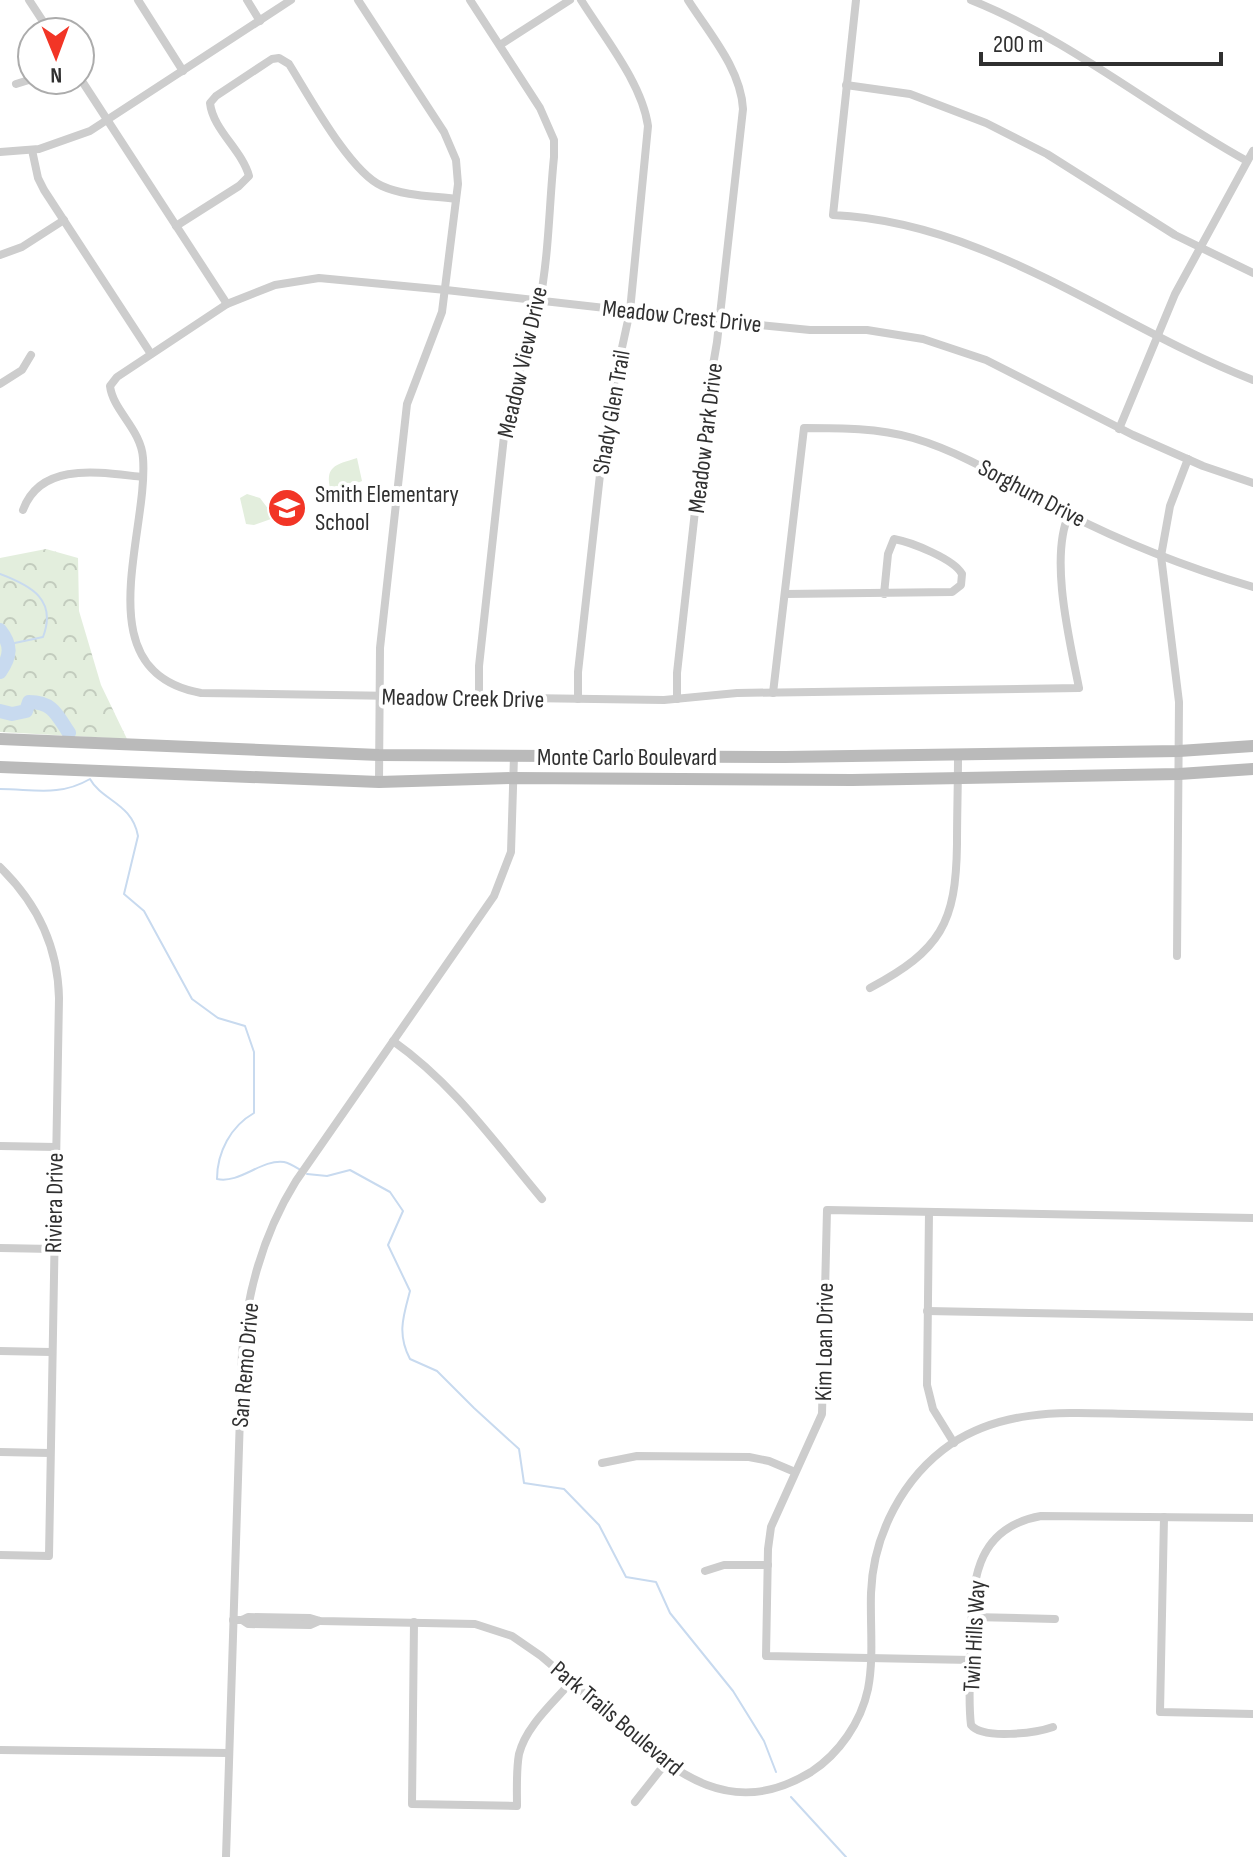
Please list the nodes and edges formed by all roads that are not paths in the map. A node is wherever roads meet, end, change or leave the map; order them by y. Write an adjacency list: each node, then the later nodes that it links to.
1 (138, 0): 13 (street)
2 (247, 0): 11 (street)
3 (291, 0): 11 (street)
4 (358, 0): 21 (street)
5 (470, 0): 12 (street, Meadow View Drive)
6 (570, 0): 12 (street)
7 (581, 0): 30 (street, Shady Glen Trail)
8 (688, 0): 31 (street, Meadow Park Drive)
9 (856, 0): 14 (street)
10 (971, 0): 20 (street)
11 (260, 21): 13 (street)
12 (500, 45): 28 (street, Meadow View Drive)
13 (183, 71): 16 (street)
14 (846, 85): 24 (street); 32 (street)
15 (92, 96): 16 (street)
16 (107, 120): 17 (street); 23 (street)
17 (32, 150): 19 (street); 22 (street)
18 (1253, 151): 20 (street)
19 (0, 152)
20 (1247, 161): 24 (street)
21 (456, 199): 23 (street); 27 (street)
22 (64, 220): 25 (street); 33 (street)
23 (176, 226): 29 (street)
24 (1198, 248): 26 (street); 32 (street)
25 (0, 255)
26 (1253, 273)
27 (446, 290): 28 (street, Meadow Crest Drive); 29 (street, Meadow Crest Drive); 49 (street)
28 (540, 301): 30 (street, Meadow Crest Drive); 50 (street, Meadow View Drive)
29 (227, 304): 33 (street, Meadow Crest Drive)
30 (630, 311): 31 (street, Meadow Crest Drive); 51 (street, Shady Glen Trail)
31 (720, 321): 38 (street, Meadow Crest Drive); 52 (street, Meadow Park Drive)
32 (1155, 336): 35 (street); 38 (street)
33 (151, 354): 37 (street, Meadow Crest Drive)
34 (31, 355): 36 (street)
35 (1253, 380)
36 (0, 384)
37 (110, 386): 40 (street, Meadow Creek Drive)
38 (1119, 429): 39 (street, Meadow Crest Drive)
39 (1188, 459): 41 (street, Meadow Crest Drive); 44 (street)
40 (143, 477): 42 (street); 49 (street, Meadow Creek Drive)
41 (1253, 483)
42 (23, 510)
43 (1069, 514): 44 (street, Sorghum Drive); 46 (street, Sorghum Drive); 48 (street, Meadow Creek Drive)
44 (1161, 556): 45 (street, Sorghum Drive); 55 (street)
45 (1253, 587)
46 (785, 594): 47 (street); 48 (street)
47 (884, 594): 47 (street)
48 (773, 693): 52 (street, Meadow Creek Drive)
49 (379, 697): 50 (street, Meadow Creek Drive); 56 (street)
50 (479, 699): 51 (street, Meadow Creek Drive)
51 (578, 699): 52 (street, Meadow Creek Drive)
52 (677, 699)
53 (0, 739): 56 (main road, Monte Carlo Boulevard)
54 (1253, 746): 55 (main road, Monte Carlo Boulevard)
55 (1179, 751): 58 (main road, Monte Carlo Boulevard); 61 (street)
56 (379, 755): 57 (main road, Monte Carlo Boulevard); 64 (street)
57 (514, 756): 58 (main road, Monte Carlo Boulevard); 62 (street, San Remo Drive)
58 (958, 756): 63 (street)
59 (0, 767): 64 (main road, Monte Carlo Boulevard)
60 (1253, 769): 61 (main road, Monte Carlo Boulevard)
61 (1179, 774): 63 (main road, Monte Carlo Boulevard); 66 (street)
62 (514, 778): 63 (main road, Monte Carlo Boulevard); 64 (main road, Monte Carlo Boulevard); 68 (street, San Remo Drive)
63 (958, 779): 67 (street)
64 (379, 782)
65 (0, 867): 70 (street, Riviera Drive)
66 (1177, 956)
67 (870, 988)
68 (393, 1041): 71 (street); 93 (street, San Remo Drive)
69 (0, 1146): 70 (street)
70 (56, 1147): 75 (street, Riviera Drive)
71 (542, 1199)
72 (929, 1212): 73 (street); 76 (street); 85 (street, Kim Loan Drive)
73 (1253, 1218)
74 (0, 1248): 75 (street)
75 (53, 1249): 79 (street, Riviera Drive)
76 (927, 1311): 77 (street); 81 (street)
77 (1253, 1317)
78 (0, 1351): 79 (street)
79 (51, 1352): 83 (street, Riviera Drive)
80 (1253, 1417): 81 (street, Park Trails Boulevard)
81 (954, 1443): 95 (street, Park Trails Boulevard)
82 (0, 1452): 83 (street)
83 (50, 1453): 88 (street, Riviera Drive)
84 (602, 1463): 85 (street)
85 (795, 1472): 89 (street, Kim Loan Drive)
86 (1164, 1517): 87 (street, Twin Hills Way); 91 (street, Twin Hills Way); 98 (street)
87 (1253, 1518)
88 (0, 1555)
89 (768, 1565): 90 (street); 95 (street, Kim Loan Drive)
90 (705, 1571)
91 (972, 1617): 92 (street); 96 (street, Twin Hills Way)
92 (1055, 1619)
93 (238, 1620): 94 (street, Park Trails Boulevard); 101 (street, San Remo Drive)
94 (414, 1622): 97 (street, Park Trails Boulevard); 97 (street)
95 (870, 1658): 96 (street); 102 (street, Park Trails Boulevard)
96 (971, 1660): 99 (street, Twin Hills Way)
97 (571, 1682): 102 (street, Park Trails Boulevard)
98 (1253, 1714)
99 (1053, 1727)
100 (0, 1750): 101 (street)
101 (229, 1753): 104 (street, San Remo Drive)
102 (665, 1764): 103 (street)
103 (635, 1802)
104 (226, 1857)

